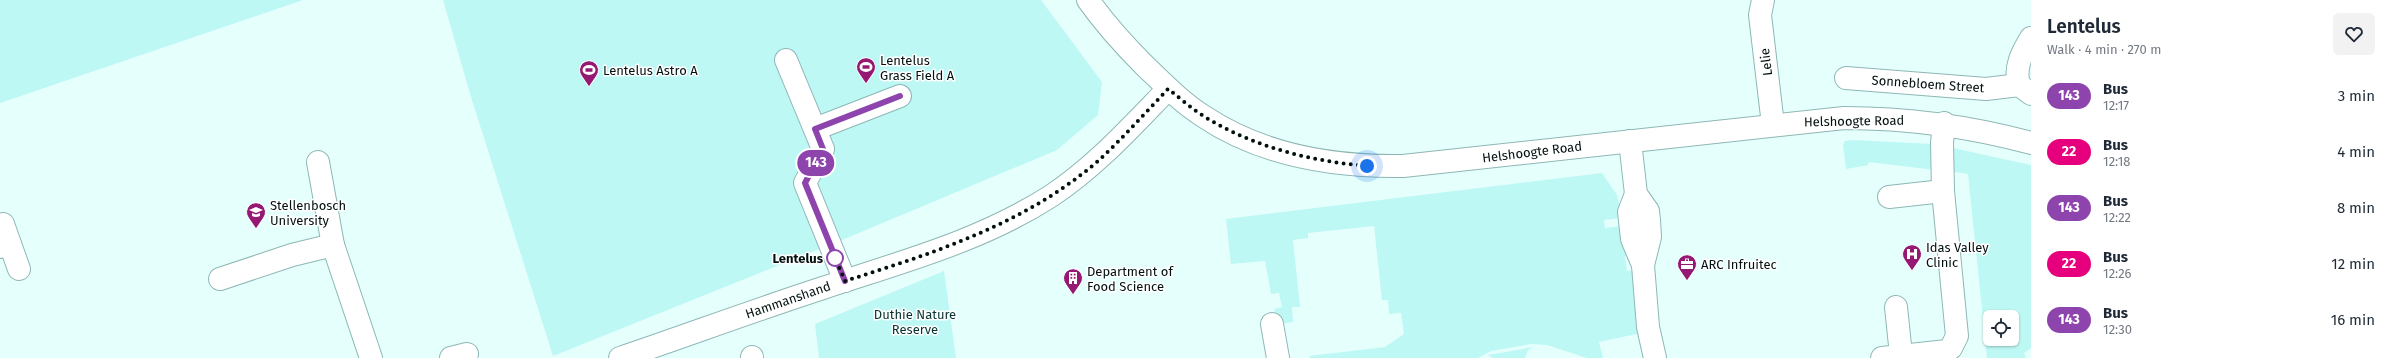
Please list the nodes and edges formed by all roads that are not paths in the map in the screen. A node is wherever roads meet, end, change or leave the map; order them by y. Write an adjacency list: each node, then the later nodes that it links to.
1 (1088, 0): 6 (main road, Helshoogte Road)
2 (1763, 0): 10 (main road, Lelie)
3 (2031, 38): 7 (main road)
4 (786, 60): 11 (main road)
5 (1846, 78): 7 (main road, Sonnebloem Street)
6 (1168, 89): 12 (main road, Helshoogte Road); 21 (main road, Hammanshand)
7 (2025, 89)
8 (900, 96): 11 (main road)
9 (1944, 124): 10 (main road, Helshoogte Road); 13 (main road, Helshoogte Road); 15 (main road)
10 (1773, 125): 12 (main road, Helshoogte Road)
11 (815, 129): 21 (main road)
12 (1630, 141): 28 (main road)
13 (2031, 143)
14 (318, 162): 18 (main road)
15 (1943, 191): 16 (main road); 24 (main road)
16 (1889, 198)
17 (4, 238): 19 (main road)
18 (333, 245): 20 (main road); 25 (main road)
19 (19, 269)
20 (220, 278)
21 (845, 281): 26 (main road, Hammanshand)
22 (1896, 308): 24 (main road)
23 (1272, 324): 27 (main road)
24 (1891, 356)
25 (371, 358)
26 (620, 358)
27 (1278, 358)
28 (1655, 358)

